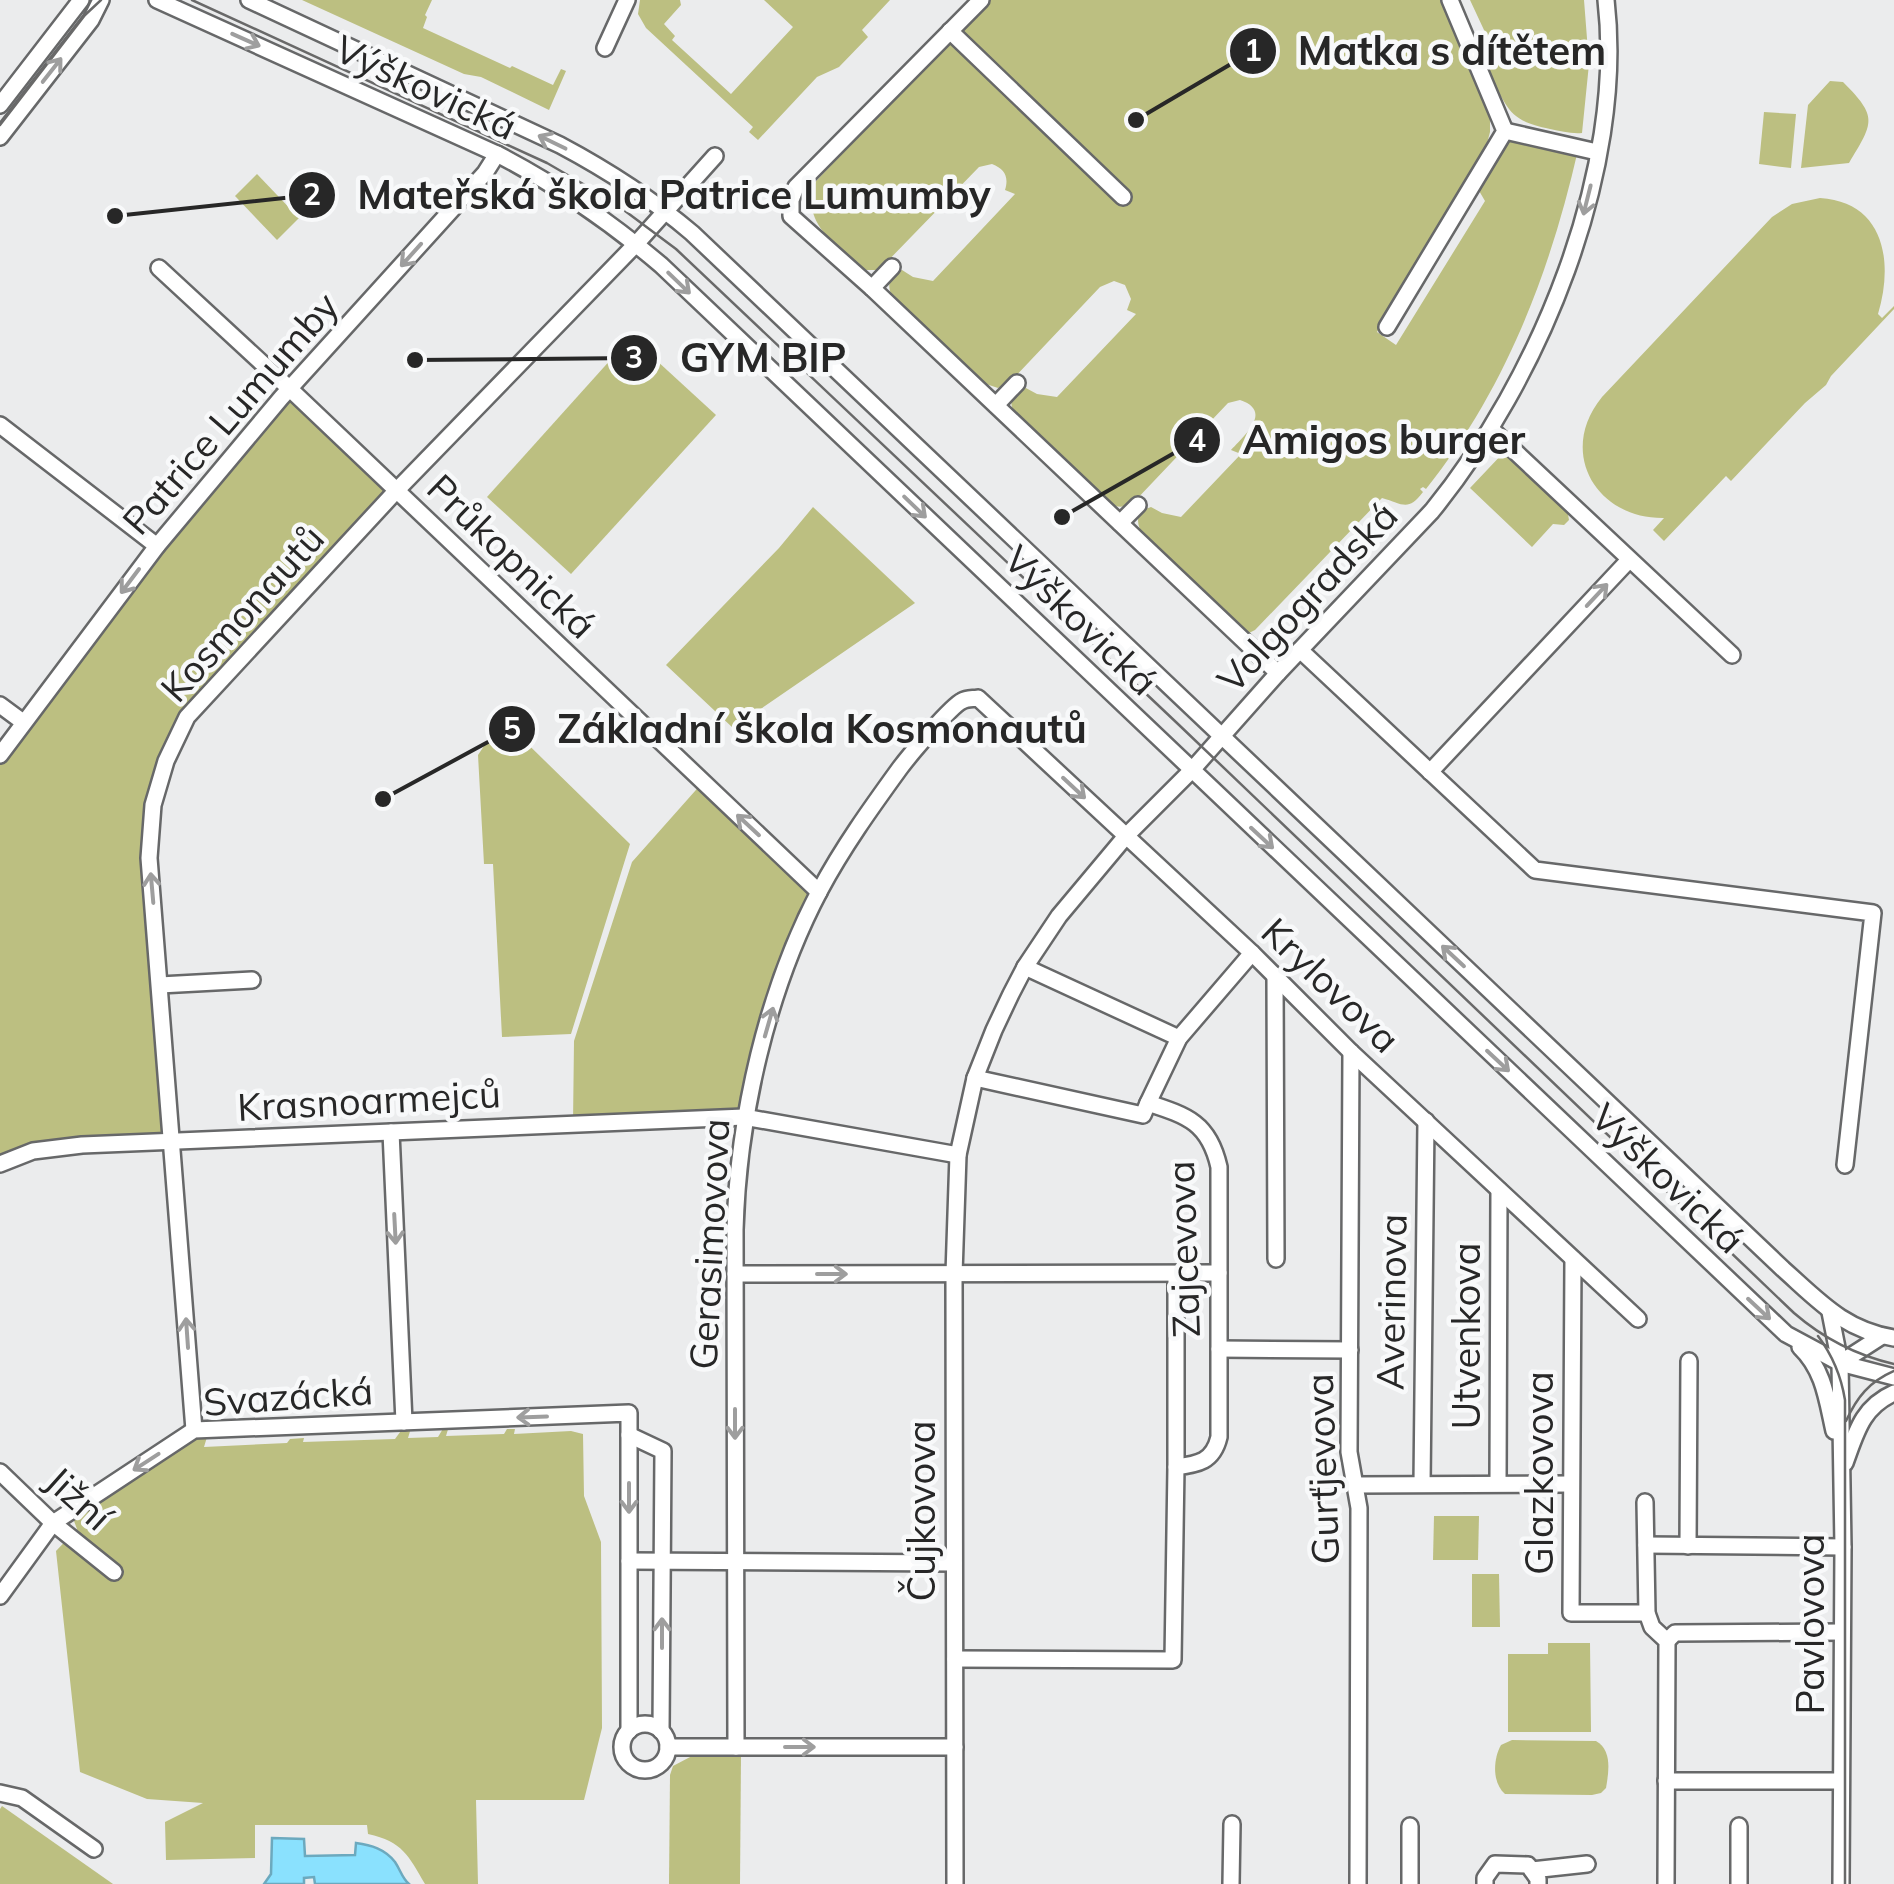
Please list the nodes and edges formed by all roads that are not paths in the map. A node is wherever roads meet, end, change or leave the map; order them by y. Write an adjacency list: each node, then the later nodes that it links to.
1 (65, 0): 12 (street)
2 (81, 0): 12 (street)
3 (101, 0): 11 (street)
4 (112, 0): 11 (street)
5 (157, 0): 19 (street, Výškovická, one-way to 19)
6 (250, 0): 22 (street, Výškovická, one-way to 6)
7 (627, 0): 14 (street)
8 (980, 0): 13 (street)
9 (1450, 0): 16 (street)
10 (1606, 0): 18 (street, Volgogradská)
11 (92, 20): 17 (street, one-way to 11)
12 (57, 31): 15 (street)
13 (950, 31): 21 (street); 26 (street)
14 (605, 48)
15 (0, 105)
16 (1505, 131): 18 (street); 27 (street)
17 (0, 137)
18 (1598, 152): 32 (street, Volgogradská, one-way to 32)
19 (497, 154): 23 (street, Výškovická); 29 (street, Patrice Lumumby, one-way to 29)
20 (715, 156): 22 (street, Kosmonautů)
21 (1123, 197)
22 (666, 210): 23 (street, Kosmonautů); 44 (street, Výškovická)
23 (636, 244): 33 (street, Kosmonautů); 46 (street, Výškovická, one-way to 46)
24 (892, 267): 26 (street)
25 (159, 268): 29 (street, Průkopnická)
26 (872, 288): 30 (street)
27 (1387, 327)
28 (1017, 383): 30 (street)
29 (290, 389): 33 (street, Průkopnická); 36 (street, Patrice Lumumby)
30 (996, 405): 35 (street)
31 (0, 425): 36 (street)
32 (1491, 430): 37 (street); 38 (street, Volgogradská)
33 (396, 491): 49 (street, Průkopnická, one-way to 33); 54 (street, Kosmonautů, one-way to 33)
34 (1138, 505): 35 (street)
35 (1120, 523): 40 (street)
36 (157, 546): 43 (street, Patrice Lumumby, one-way to 43)
37 (1629, 560): 39 (street); 47 (street, one-way to 37)
38 (1300, 650): 40 (street, Volgogradská); 47 (street)
39 (1732, 655)
40 (1278, 673): 44 (street, Volgogradská)
41 (978, 698): 48 (street, Krylovova, one-way to 48); 49 (street, Gerasimovova)
42 (0, 705): 43 (street)
43 (23, 722): 45 (street, Patrice Lumumby)
44 (1222, 738): 46 (street, Čujkovova); 73 (street, Výškovická, one-way to 44)
45 (0, 755)
46 (1191, 771): 48 (street, Čujkovova); 75 (street, Výškovická, one-way to 75)
47 (1430, 772): 65 (street)
48 (1126, 836): 50 (street, Krylovova); 51 (street, Čujkovova)
49 (819, 892): 59 (street, Gerasimovova, one-way to 49)
50 (1252, 953): 52 (street, Krylovova); 55 (street)
51 (1025, 967): 55 (street); 57 (street, Čujkovova)
52 (1276, 976): 56 (street, Krylovova); 67 (street)
53 (252, 980): 54 (street)
54 (160, 985): 62 (street, Kosmonautů)
55 (1179, 1038): 58 (street)
56 (1351, 1052): 60 (street, Krylovova); 78 (street, Gurťjevova)
57 (975, 1078): 58 (street); 63 (street, Čujkovova)
58 (1146, 1109): 72 (street, Zajcevova)
59 (744, 1117): 61 (street, Krasnoarmejců); 63 (street, Krasnoarmejců); 69 (street, Gerasimovova)
60 (1426, 1121): 66 (street, Krylovova); 90 (street, Averinova)
61 (391, 1132): 62 (street, Krasnoarmejců); 83 (street, Svazácká, one-way to 83)
62 (172, 1141): 64 (street, Krasnoarmejců); 84 (street, Kosmonautů, one-way to 62)
63 (958, 1156): 70 (street, Čujkovova)
64 (0, 1164)
65 (1845, 1165)
66 (1500, 1190): 68 (street, Krylovova); 91 (street, Utvenkova)
67 (1276, 1259)
68 (1573, 1259): 74 (street, Krylovova); 92 (street, Glazkovova)
69 (735, 1274): 70 (street, one-way to 70); 100 (street, Gerasimovova, one-way to 100)
70 (954, 1274): 71 (street); 101 (street, Čujkovova)
71 (1176, 1274): 72 (street); 86 (street, Zajcevova)
72 (1219, 1274): 77 (street, Zajcevova)
73 (1830, 1312): 76 (street, Výškovická); 80 (street, Pavlovova)
74 (1638, 1320)
75 (1786, 1334): 80 (street, Výškovická); 88 (street)
76 (1888, 1337): 80 (street)
77 (1219, 1349): 78 (street); 86 (street, Zajcevova)
78 (1350, 1350): 89 (street, Gurťjevova)
79 (1689, 1361): 96 (street)
80 (1840, 1363): 81 (street, Výškovická); 88 (street, Pavlovova)
81 (1894, 1377)
82 (1894, 1393): 88 (street)
83 (404, 1422): 84 (street, Svazácká); 85 (street, Svazácká, one-way to 83)
84 (194, 1430): 94 (street, Svazácká, one-way to 94)
85 (629, 1435): 98 (street, Svazácká, one-way to 98); 99 (street)
86 (1176, 1468): 107 (street, Zajcevova)
87 (0, 1472): 94 (street, Jižní)
88 (1842, 1472): 97 (street, Pavlovova)
89 (1355, 1484): 90 (street); 123 (street, Gurťjevova)
90 (1422, 1484): 91 (street)
91 (1498, 1484): 92 (street)
92 (1570, 1484): 104 (street, Glazkovova)
93 (1645, 1502): 95 (street)
94 (54, 1523): 102 (street, Jižní); 103 (street, Svazácká)
95 (1646, 1546): 96 (street); 104 (street)
96 (1688, 1546): 97 (street)
97 (1843, 1547): 105 (street, Pavlovova)
98 (629, 1561): 99 (street); 108 (street, Svazácká)
99 (662, 1561): 100 (street); 109 (street, one-way to 99)
100 (735, 1562): 101 (street); 110 (street, Gerasimovova)
101 (954, 1563): 107 (street, Čujkovova)
102 (114, 1572)
103 (0, 1596)
104 (1646, 1613): 106 (street)
105 (1842, 1632): 106 (street); 113 (street, Pavlovova)
106 (1666, 1642): 112 (street)
107 (954, 1660): 111 (street, Čujkovova)
108 (629, 1731): 109 (street); 109 (street)
109 (664, 1739): 110 (street)
110 (736, 1748): 111 (street, one-way to 111)
111 (955, 1748): 121 (street, Čujkovova)
112 (1666, 1781): 113 (street); 126 (street)
113 (1842, 1781): 128 (street, Pavlovova)
114 (0, 1793): 118 (street)
115 (1232, 1824): 122 (street)
116 (1410, 1826): 124 (street)
117 (1739, 1826): 127 (street)
118 (94, 1848)
119 (1586, 1864): 120 (street)
120 (1535, 1877): 125 (street)
121 (954, 1884)
122 (1231, 1884)
123 (1358, 1884)
124 (1410, 1884)
125 (1485, 1884)
126 (1666, 1884)
127 (1739, 1884)
128 (1841, 1884)

